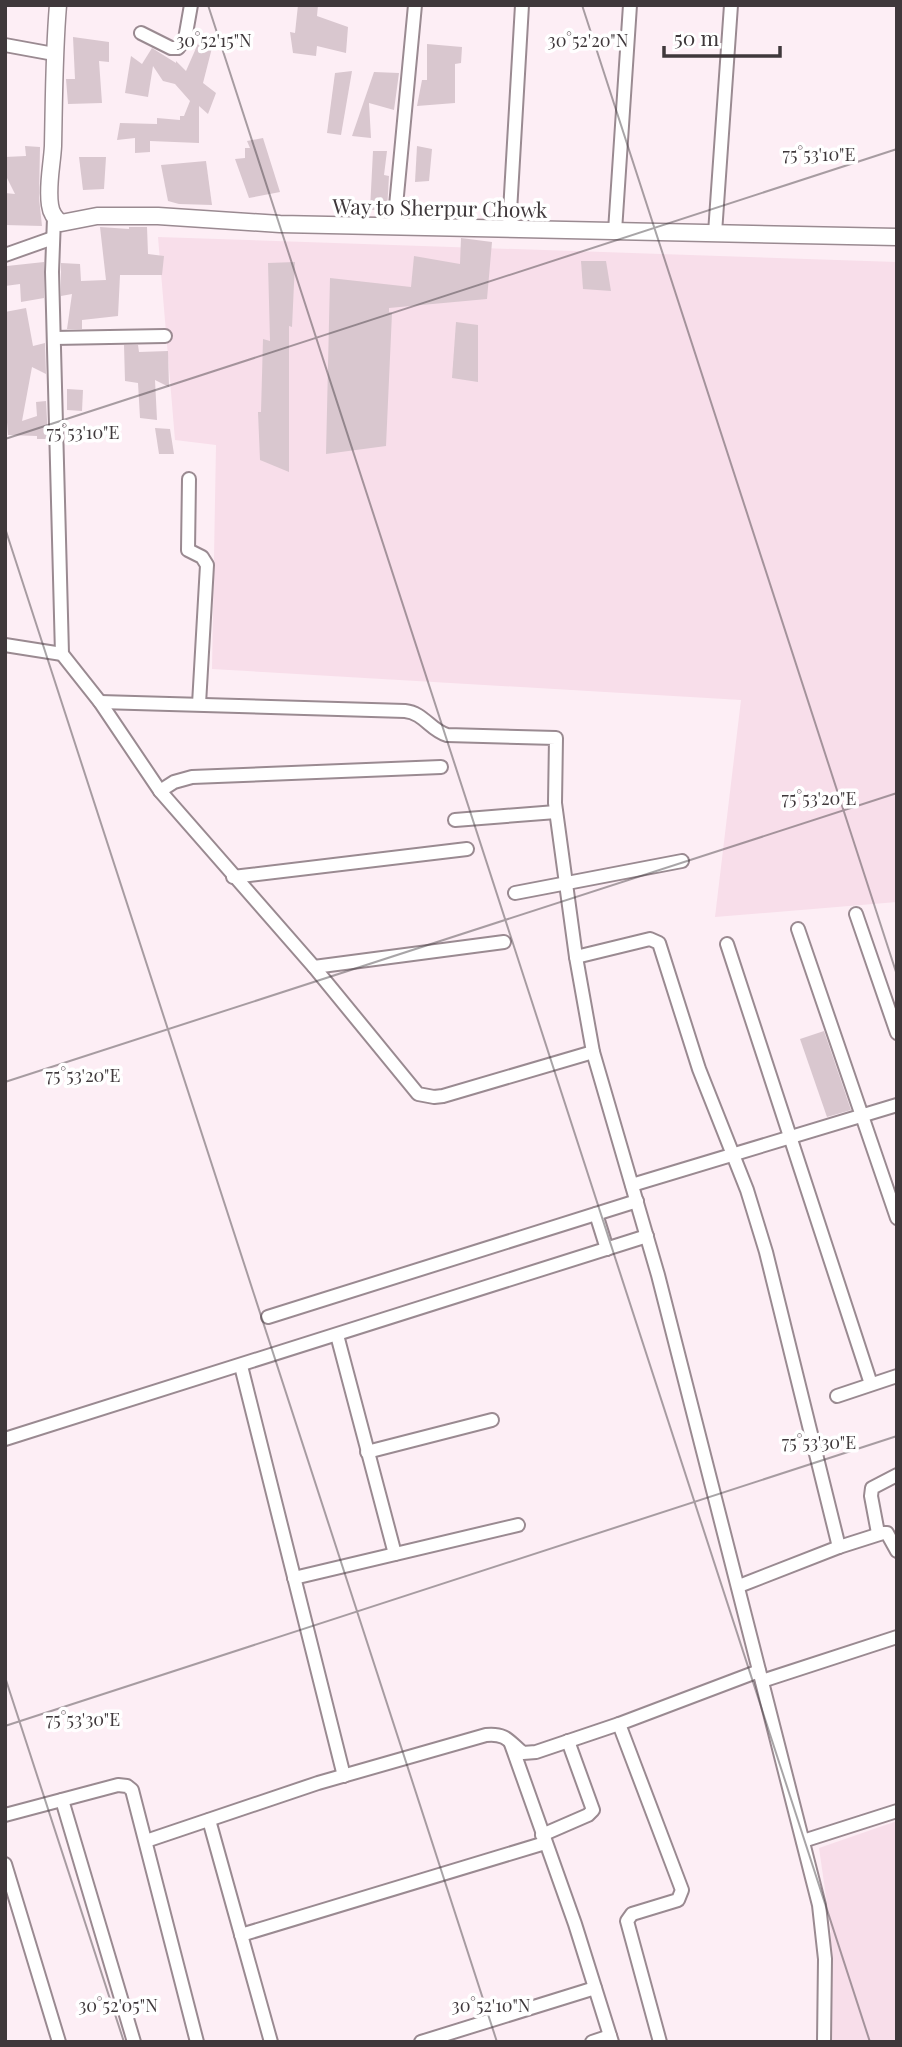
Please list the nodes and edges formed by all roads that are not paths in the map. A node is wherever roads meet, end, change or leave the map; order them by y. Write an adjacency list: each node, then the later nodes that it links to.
1 (58, 5): 9 (street)
2 (191, 5): 7 (street)
3 (415, 5): 11 (street)
4 (522, 5): 12 (street)
5 (630, 5): 13 (street)
6 (731, 5): 14 (street)
7 (141, 33)
8 (5, 45): 9 (street)
9 (54, 54): 10 (street)
10 (54, 218): 11 (street, Way to Sherpur Chowk); 16 (street)
11 (394, 227): 12 (street, Way to Sherpur Chowk)
12 (509, 229): 13 (street, Way to Sherpur Chowk)
13 (615, 231): 14 (street, Way to Sherpur Chowk)
14 (715, 233): 15 (street, Way to Sherpur Chowk)
15 (897, 237)
16 (53, 238): 17 (street); 19 (street)
17 (5, 255)
18 (165, 336): 19 (street)
19 (54, 338): 22 (street)
20 (189, 479): 24 (street)
21 (5, 645): 22 (street)
22 (62, 654): 23 (street)
23 (100, 702): 24 (street); 26 (street)
24 (199, 704): 27 (street)
25 (441, 767): 26 (street)
26 (160, 791): 31 (street)
27 (556, 812): 28 (street); 32 (street)
28 (455, 820)
29 (467, 849): 31 (street)
30 (682, 861): 32 (street)
31 (233, 877): 39 (street)
32 (566, 883): 33 (street); 38 (street)
33 (515, 893)
34 (856, 914): 40 (street)
35 (798, 929): 43 (street)
36 (505, 942): 39 (street)
37 (727, 944): 44 (street)
38 (576, 957): 41 (street); 45 (street)
39 (313, 967): 41 (street)
40 (897, 1033)
41 (593, 1052): 46 (street)
42 (897, 1105): 43 (street)
43 (863, 1116): 44 (street); 49 (street)
44 (791, 1138): 45 (street); 56 (street)
45 (732, 1154): 46 (street); 64 (street)
46 (632, 1185): 47 (street)
47 (637, 1201): 48 (street); 50 (street)
48 (596, 1214): 51 (street); 52 (street)
49 (897, 1219)
50 (647, 1236): 51 (street); 68 (street)
51 (607, 1249): 53 (street)
52 (268, 1317)
53 (337, 1335): 54 (street); 60 (street)
54 (241, 1366): 59 (street); 67 (street)
55 (897, 1376): 56 (street)
56 (871, 1384): 57 (street)
57 (837, 1396)
58 (492, 1420): 60 (street)
59 (5, 1438)
60 (367, 1452): 66 (street)
61 (897, 1475): 63 (street)
62 (519, 1525): 66 (street)
63 (878, 1534): 64 (street); 65 (street)
64 (839, 1547): 68 (street)
65 (897, 1551)
66 (395, 1554): 67 (street)
67 (294, 1578): 74 (street)
68 (739, 1586): 70 (street)
69 (897, 1637): 70 (street)
70 (760, 1676): 71 (street); 81 (street)
71 (620, 1724): 73 (street); 92 (street)
72 (509, 1739): 73 (street); 74 (street); 79 (street)
73 (568, 1741): 79 (street)
74 (344, 1776): 78 (street)
75 (62, 1800): 77 (street); 80 (street); 87 (street)
76 (897, 1811): 81 (street)
77 (5, 1815)
78 (209, 1820): 80 (street); 83 (street)
79 (543, 1839): 83 (street); 84 (street)
80 (146, 1841): 88 (street)
81 (803, 1841): 93 (street)
82 (5, 1864): 86 (street)
83 (241, 1935): 89 (street)
84 (595, 1988): 85 (street); 90 (street)
85 (611, 2039): 91 (street)
86 (59, 2042)
87 (134, 2042)
88 (197, 2042)
89 (271, 2042)
90 (421, 2042)
91 (592, 2042)
92 (660, 2042)
93 (824, 2042)

